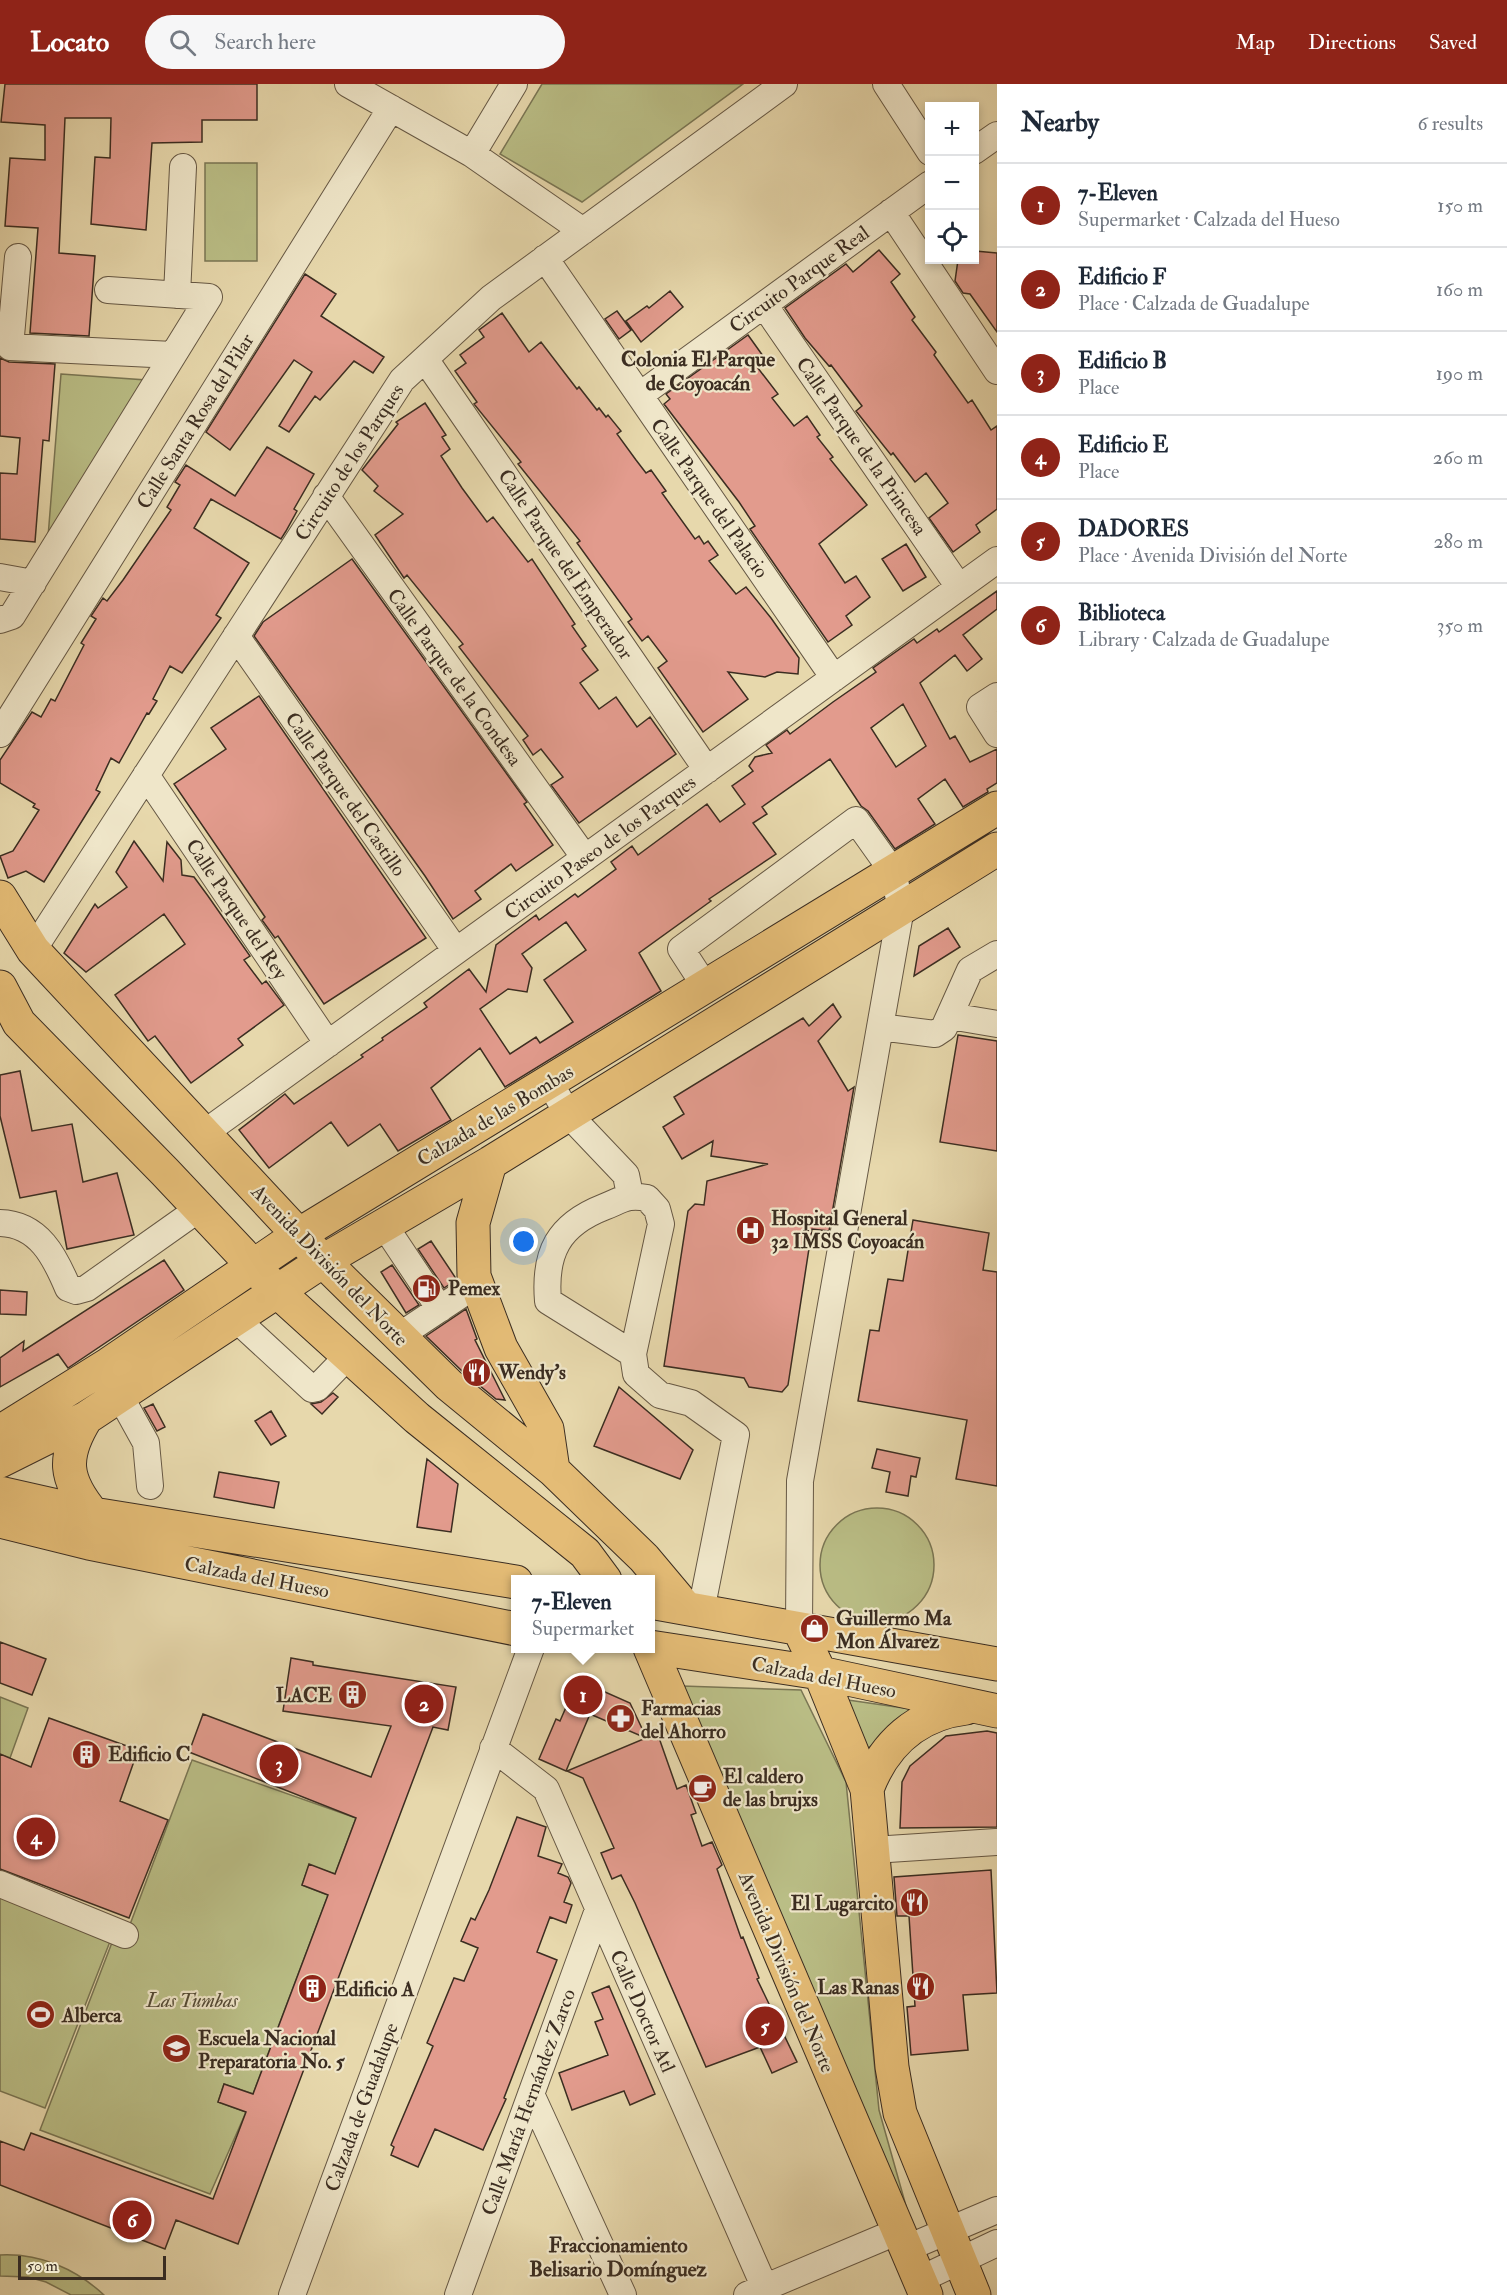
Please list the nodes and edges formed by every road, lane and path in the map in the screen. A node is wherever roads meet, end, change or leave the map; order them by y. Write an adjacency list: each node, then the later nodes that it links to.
1 (348, 84): 5 (street)
2 (514, 84): 9 (street)
3 (784, 84): 13 (street, Circuito de los Parques)
4 (886, 84): 7 (street)
5 (391, 108): 9 (street); 32 (street, Calle Santa Rosa del Pilar)
6 (997, 135): 8 (street)
7 (925, 144)
8 (979, 148)
9 (472, 154): 13 (street)
10 (183, 166): 17 (street)
11 (925, 188): 12 (street, Circuito Parque Real)
12 (891, 212): 18 (street, Circuito Parque Real); 21 (street)
13 (583, 231): 15 (street, Circuito de los Parques)
14 (18, 257): 19 (street)
15 (545, 258): 20 (street, Circuito de los Parques); 22 (street, Calle Parque del Palacio)
16 (108, 290): 17 (street)
17 (177, 295): 19 (street)
18 (764, 305): 22 (street, Circuito Parque Real); 27 (street, Calle Parque de la Princesa)
19 (173, 355): 26 (street)
20 (425, 359): 23 (street, Circuito de los Parques); 34 (street, Calle Parque del Emperador)
21 (997, 371)
22 (640, 395): 30 (street, Calle Parque del Palacio)
23 (326, 496): 29 (street, Circuito de los Parques); 38 (street, Calle Parque de la Condesa)
24 (997, 560): 27 (street, Circuito Paseo de los Parques)
25 (0, 577): 26 (street)
26 (33, 583): 28 (street)
27 (959, 587): 30 (street, Circuito Paseo de los Parques)
28 (0, 620)
29 (236, 636): 35 (street, Circuito de los Parques); 43 (street, Calle Parque del Castillo)
30 (834, 678): 34 (street, Circuito Paseo de los Parques)
31 (997, 696): 33 (street)
32 (0, 734)
33 (997, 734)
34 (707, 770): 38 (street, Circuito Paseo de los Parques)
35 (146, 775): 42 (street, Circuito de los Parques); 51 (street, Calle Parque del Rey)
36 (997, 808): 39 (main road, Calzada de las Bombas)
37 (997, 849): 41 (main road, Calzada de las Bombas)
38 (585, 858): 43 (street, Circuito Paseo de los Parques)
39 (893, 872): 41 (street); 45 (main road, Calzada de las Bombas); 45 (street)
40 (0, 897): 42 (main road, Avenida División del Norte)
41 (901, 908): 50 (street); 53 (main road, Calzada de las Bombas)
42 (33, 950): 54 (main road, Avenida División del Norte)
43 (456, 951): 51 (street, Circuito Paseo de los Parques)
44 (997, 954): 47 (street)
45 (705, 986): 52 (main road, Calzada de las Bombas)
46 (0, 987): 48 (main road)
47 (950, 1016): 49 (street); 50 (street)
48 (10, 1019): 57 (main road)
49 (997, 1024)
50 (880, 1027): 84 (street)
51 (328, 1044): 54 (street, Circuito Paseo de los Parques)
52 (549, 1082): 53 (street); 60 (main road, Calzada de las Bombas)
53 (568, 1114): 55 (main road, Calzada de las Bombas); 56 (street)
54 (203, 1134): 60 (main road, Avenida División del Norte)
55 (490, 1163): 59 (main road, Calzada de las Bombas); 63 (main road)
56 (630, 1195): 68 (street); 68 (street)
57 (200, 1208): 58 (street); 62 (main road)
58 (0, 1222)
59 (384, 1225): 61 (main road, Calzada de las Bombas); 65 (street)
60 (300, 1234): 61 (main road, Avenida División del Norte); 62 (main road, Calzada de las Bombas)
61 (323, 1261): 64 (main road, Calzada de las Bombas); 67 (main road, Avenida División del Norte)
62 (254, 1266): 64 (main road); 72 (main road, Calzada de las Bombas)
63 (477, 1284): 65 (street); 74 (main road)
64 (278, 1292): 66 (main road, Calzada de las Bombas); 69 (main road)
65 (440, 1309): 67 (street)
66 (236, 1319): 69 (street); 70 (main road, Calzada de las Bombas)
67 (399, 1336): 74 (main road, Avenida División del Norte)
68 (633, 1353): 82 (street)
69 (348, 1356): 79 (main road)
70 (120, 1396): 71 (main road, Calzada de las Bombas); 75 (street)
71 (86, 1418): 73 (main road, Calzada de las Bombas); 77 (main road)
72 (0, 1432)
73 (0, 1461)
74 (552, 1470): 82 (main road, Avenida División del Norte)
75 (150, 1486)
76 (0, 1493): 77 (main road, Calzada del Hueso)
77 (93, 1514): 80 (main road, Calzada del Hueso)
78 (0, 1521): 83 (main road, Calzada del Hueso)
79 (601, 1575)
80 (511, 1581)
81 (655, 1603): 82 (main road)
82 (694, 1610): 84 (main road)
83 (511, 1628)
84 (798, 1629): 89 (main road); 90 (main road)
85 (655, 1649): 90 (main road, Calzada del Hueso)
86 (529, 1653): 91 (street, Calzada de Guadalupe)
87 (539, 1653): 91 (street, Calzada de Guadalupe)
88 (652, 1653): 103 (main road, Avenida División del Norte)
89 (997, 1664)
90 (820, 1673): 92 (main road, Calzada del Hueso); 94 (main road)
91 (519, 1682): 93 (street, Calzada de Guadalupe)
92 (984, 1709): 94 (main road)
93 (493, 1748): 98 (street, Calle Doctor Atl); 108 (street, Calzada de Guadalupe)
94 (867, 1789): 96 (main road)
95 (996, 1842): 96 (street)
96 (873, 1850): 102 (main road)
97 (0, 1884): 99 (street)
98 (598, 1910): 100 (street, Calle María Hernández Zarco); 107 (street, Calle Doctor Atl)
99 (125, 1935)
100 (531, 2094): 109 (street, Calle María Hernández Zarco); 110 (street)
101 (997, 2210): 102 (street)
102 (948, 2231): 103 (street); 105 (main road)
103 (893, 2243): 106 (main road, Avenida División del Norte); 107 (street)
104 (997, 2243): 105 (street)
105 (960, 2262): 106 (street); 111 (main road)
106 (923, 2288)
107 (760, 2292)
108 (292, 2295)
109 (458, 2295)
110 (623, 2295)
111 (974, 2295)

